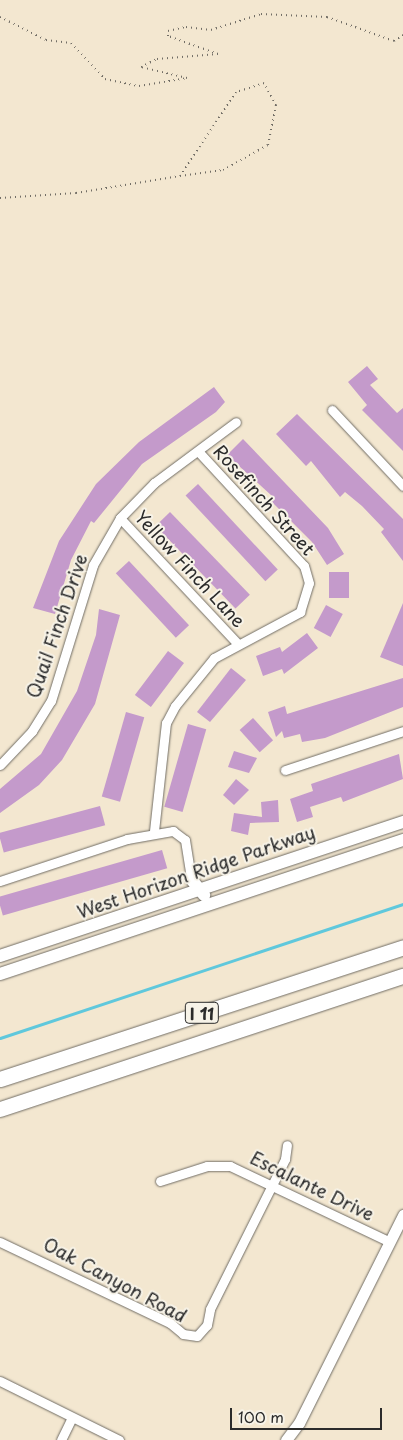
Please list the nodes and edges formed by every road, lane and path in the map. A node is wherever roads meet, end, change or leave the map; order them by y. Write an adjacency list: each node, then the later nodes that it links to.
1 (0, 17): 2 (path)
2 (403, 35)
3 (180, 176): 3 (path); 4 (path)
4 (0, 198)
5 (332, 410): 8 (street)
6 (236, 422): 7 (street, Quail Finch Drive)
7 (198, 450): 9 (street, Quail Finch Drive); 10 (street, Rosefinch Street)
8 (403, 486)
9 (120, 518): 10 (street, Yellow Finch Lane); 12 (street, Quail Finch Drive)
10 (237, 643): 15 (street)
11 (403, 730): 13 (street)
12 (0, 765)
13 (285, 770)
14 (403, 822): 18 (main road, West Horizon Ridge Parkway)
15 (154, 831): 17 (street); 18 (street)
16 (403, 840): 19 (main road, West Horizon Ridge Parkway)
17 (0, 881)
18 (194, 885): 19 (main road); 21 (main road, West Horizon Ridge Parkway)
19 (236, 897): 22 (main road, West Horizon Ridge Parkway)
20 (403, 946): 24 (highway, I 11)
21 (0, 956)
22 (0, 974)
23 (403, 976): 25 (highway, I 11)
24 (0, 1079)
25 (0, 1109)
26 (287, 1145): 28 (street)
27 (160, 1181): 28 (street, Escalante Drive)
28 (272, 1185): 30 (street, Oak Canyon Road); 31 (street, Escalante Drive)
29 (403, 1215): 31 (street)
30 (0, 1242)
31 (390, 1242): 36 (street)
32 (0, 1381): 33 (street)
33 (72, 1417): 34 (street); 35 (street)
34 (61, 1440)
35 (119, 1440)
36 (286, 1440)

